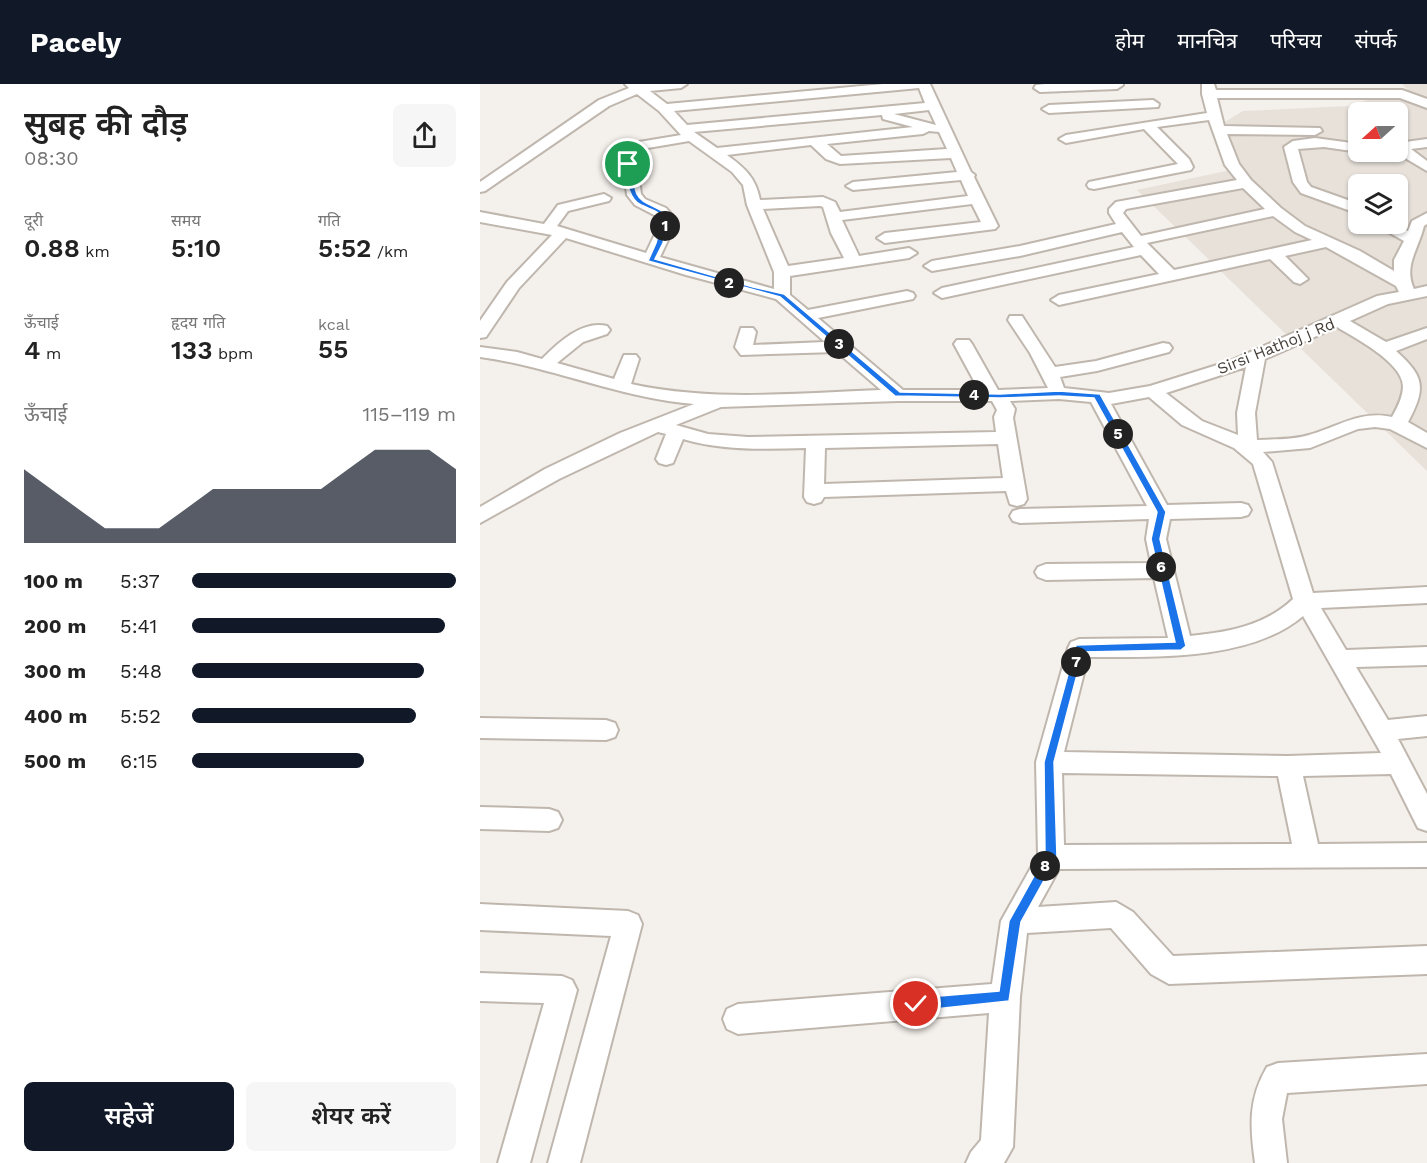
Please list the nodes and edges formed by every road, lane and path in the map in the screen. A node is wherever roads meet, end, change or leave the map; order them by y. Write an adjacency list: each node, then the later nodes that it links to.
1 (681, 84): 7 (street)
2 (739, 84): 13 (street)
3 (790, 84): 12 (street)
4 (923, 84): 12 (street); 17 (street)
5 (1116, 84): 8 (street); 15 (street)
6 (1389, 84): 11 (street)
7 (635, 86): 18 (street); 44 (street)
8 (1040, 88)
9 (1208, 89): 10 (street); 21 (street)
10 (1344, 94): 11 (street); 14 (street)
11 (1402, 94): 16 (street)
12 (804, 95): 13 (street); 20 (street)
13 (747, 101): 18 (street); 24 (street)
14 (1353, 102)
15 (1153, 104): 19 (street); 22 (street)
16 (1427, 104)
17 (934, 106): 20 (street); 25 (street)
18 (664, 108): 27 (street)
19 (1049, 109)
20 (856, 113): 24 (street); 25 (street)
21 (1214, 116): 22 (street); 26 (street)
22 (1181, 119): 23 (street)
23 (1147, 125): 28 (street); 38 (street)
24 (718, 126): 27 (street)
25 (939, 129): 29 (street); 35 (street)
26 (1220, 130): 31 (street); 41 (street)
27 (688, 133): 34 (street); 62 (street)
28 (1066, 139)
29 (813, 141): 34 (street); 35 (street)
30 (1426, 143): 33 (street)
31 (1329, 144): 32 (street); 47 (street)
32 (1348, 147)
33 (1408, 147)
34 (713, 153): 48 (street)
35 (957, 153): 40 (street)
36 (1408, 154): 39 (street)
37 (1202, 165): 38 (street)
38 (1186, 167): 42 (street)
39 (1427, 167)
40 (968, 175): 43 (street); 46 (street)
41 (1246, 183): 49 (street); 53 (street)
42 (1094, 185)
43 (853, 186)
44 (480, 188)
45 (604, 198): 54 (street)
46 (978, 199): 51 (street); 56 (street)
47 (1348, 204)
48 (754, 205): 51 (street); 65 (street)
49 (1276, 212): 58 (street); 59 (street)
50 (480, 217): 54 (street)
51 (833, 217): 63 (street)
52 (1427, 218): 57 (street)
53 (1127, 226): 59 (street); 64 (street)
54 (555, 231): 62 (street); 79 (street)
55 (1403, 234): 57 (street)
56 (885, 238)
57 (1413, 239): 68 (street)
58 (1326, 242): 61 (street); 68 (street)
59 (1141, 245): 66 (street); 70 (street)
60 (909, 253): 63 (street)
61 (1274, 254): 66 (street); 67 (street)
62 (651, 260): 71 (street)
63 (854, 261): 65 (street)
64 (932, 266)
65 (782, 272): 71 (street)
66 (1170, 276): 73 (street)
67 (1300, 279)
68 (1406, 288): 69 (street, Sirsi Hathoj j Rd); 76 (street, Sirsi Hathoj j Rd)
69 (1427, 291)
70 (942, 293)
71 (782, 296): 74 (street)
72 (907, 296): 74 (street)
73 (1059, 300)
74 (803, 316): 82 (street)
75 (1016, 320): 89 (street)
76 (1339, 321): 84 (street); 86 (street, Sirsi Hathoj j Rd)
77 (601, 330): 88 (street)
78 (747, 332): 82 (street)
79 (480, 333)
80 (1427, 333): 84 (street)
81 (963, 344): 96 (street)
82 (842, 346): 93 (street)
83 (1163, 348): 89 (street)
84 (1384, 349): 97 (street)
85 (480, 352): 88 (street)
86 (1257, 356): 91 (street, Sirsi Hathoj j Rd); 103 (street)
87 (630, 359): 90 (street)
88 (546, 364): 90 (street)
89 (1048, 374): 92 (street)
90 (621, 387): 95 (street)
91 (1154, 391): 94 (street, Sirsi Hathoj j Rd); 103 (street)
92 (1059, 393): 94 (street, Sirsi Hathoj j Rd); 96 (street, Sirsi Hathoj j Rd)
93 (898, 395): 95 (street, Sirsi Hathoj j Rd); 96 (street, Sirsi Hathoj j Rd)
94 (1097, 396): 107 (street)
95 (721, 401): 98 (street)
96 (999, 404): 100 (street)
97 (1398, 423): 102 (street); 103 (street)
98 (657, 425): 99 (street); 108 (street)
99 (676, 432): 101 (street); 104 (street)
100 (1007, 438): 101 (street); 105 (street)
101 (816, 441): 105 (street)
102 (1427, 442)
103 (1248, 446): 112 (street)
104 (666, 459)
105 (1014, 484): 107 (street)
106 (1241, 510): 107 (street)
107 (1161, 512): 109 (street)
108 (480, 516)
109 (1161, 570): 110 (street); 113 (street)
110 (1046, 572)
111 (1427, 595): 112 (street)
112 (1305, 601): 113 (street); 115 (street)
113 (1181, 646): 120 (street)
114 (1427, 656): 115 (street)
115 (1341, 659): 119 (street)
116 (1427, 726): 119 (street)
117 (480, 728): 118 (street)
118 (606, 730)
119 (1382, 730): 121 (street)
120 (1049, 762): 122 (street); 128 (street)
121 (1398, 764): 122 (street); 123 (street)
122 (1288, 766): 126 (street)
123 (1426, 816)
124 (480, 818): 125 (street)
125 (549, 820)
126 (1307, 854): 127 (street); 128 (street)
127 (1427, 855)
128 (1051, 857): 130 (street)
129 (480, 917): 137 (street)
130 (1015, 921): 131 (street); 133 (street)
131 (1427, 960)
132 (480, 987): 136 (street)
133 (1005, 997): 134 (street); 138 (street)
134 (738, 1019)
135 (1427, 1069): 139 (street)
136 (514, 1163)
137 (564, 1163)
138 (982, 1163)
139 (1271, 1163)

